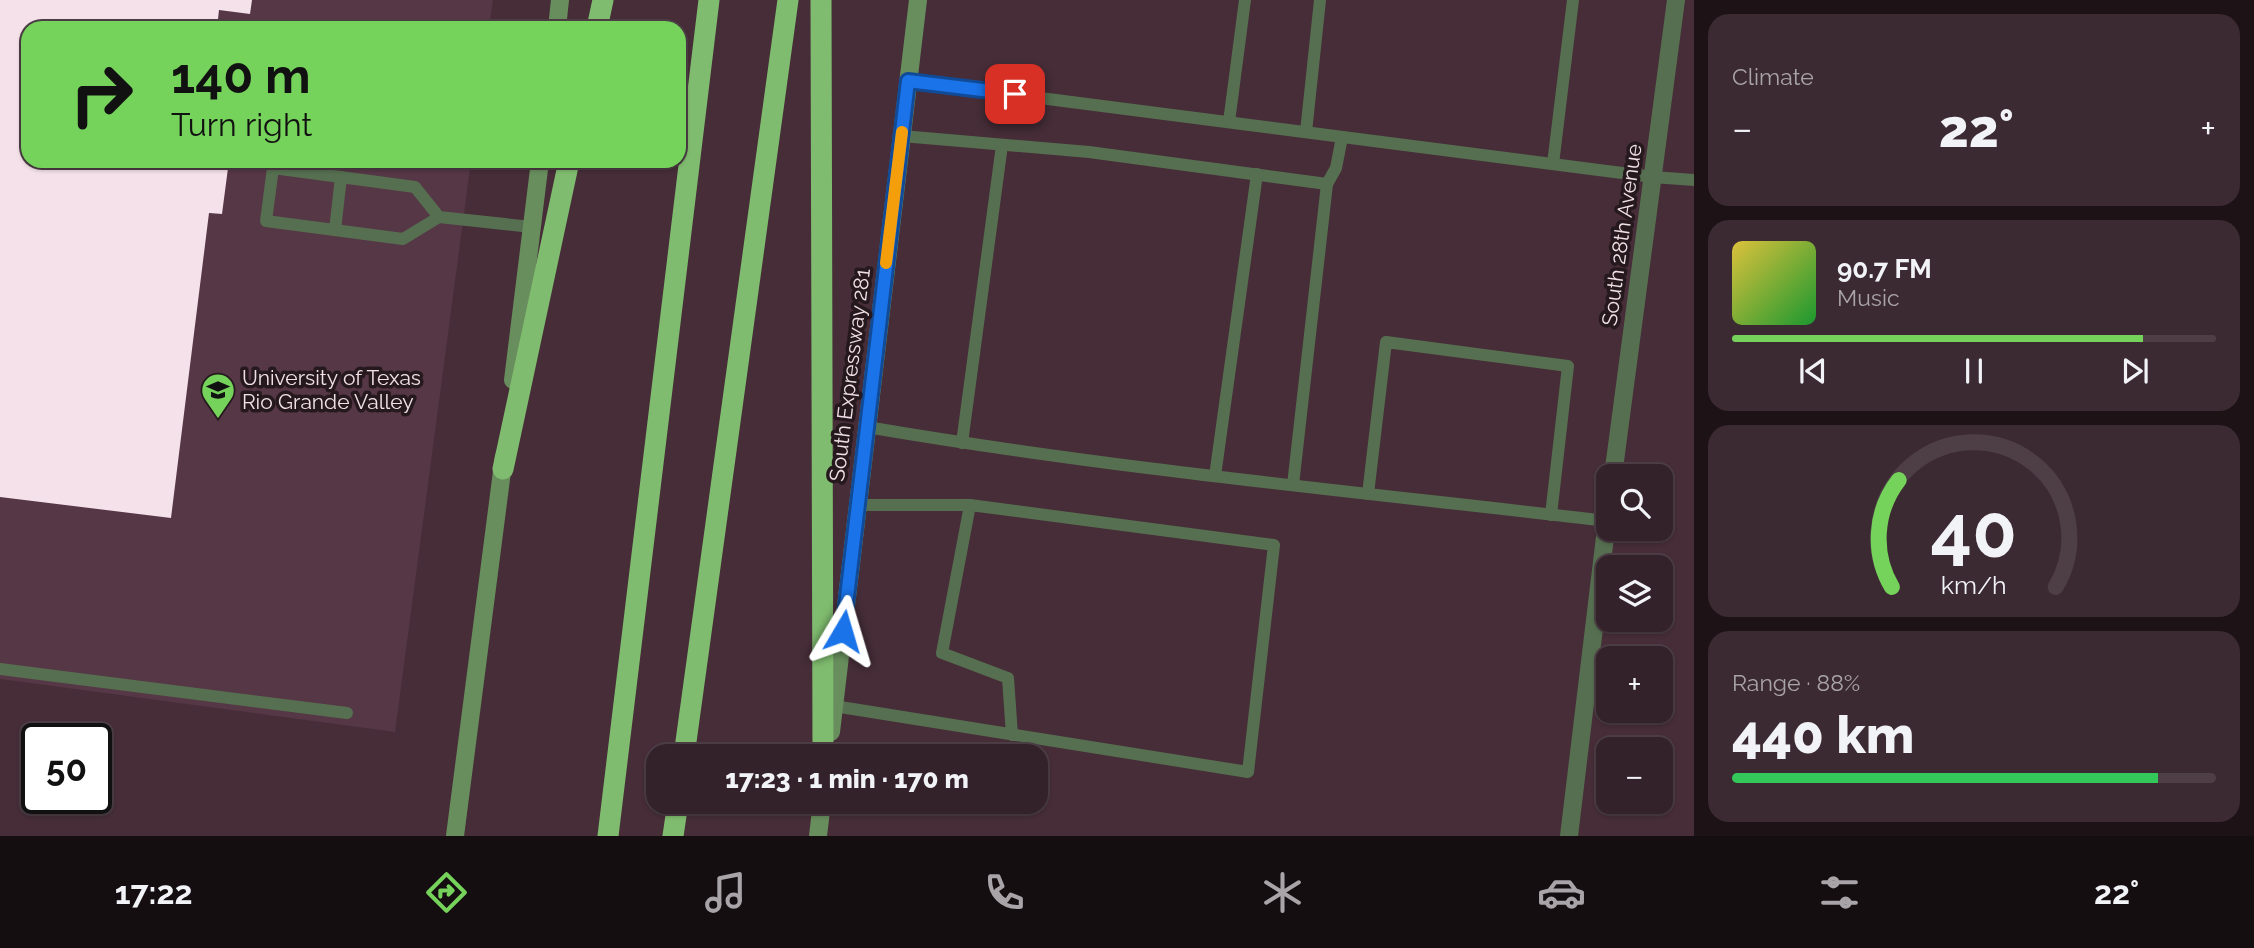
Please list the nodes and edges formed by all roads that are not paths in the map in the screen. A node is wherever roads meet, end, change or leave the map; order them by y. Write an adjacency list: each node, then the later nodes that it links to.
1 (560, 0): 11 (main road)
2 (603, 0): 12 (highway)
3 (709, 0): 52 (highway)
4 (788, 0): 46 (highway)
5 (821, 0): 47 (highway)
6 (918, 0): 13 (main road, South Expressway 281)
7 (1245, 0): 14 (lane)
8 (1320, 0): 15 (lane)
9 (1573, 0): 19 (lane)
10 (1676, 0): 24 (street, South 28th Avenue)
11 (557, 21)
12 (598, 21)
13 (908, 81): 14 (lane); 16 (main road, South Expressway 281)
14 (1229, 122): 15 (lane)
15 (1306, 132): 17 (lane)
16 (902, 136): 18 (lane); 30 (main road, South Expressway 281)
17 (1342, 137): 19 (lane); 26 (lane)
18 (1002, 145): 22 (lane); 31 (lane)
19 (1553, 164): 24 (lane)
20 (539, 168): 28 (main road)
21 (568, 168): 33 (highway)
22 (1257, 174): 26 (lane); 34 (lane)
23 (341, 177): 27 (lane); 29 (lane); 29 (lane)
24 (1653, 177): 25 (lane); 32 (street, South 28th Avenue)
25 (1694, 180)
26 (1327, 184): 35 (lane)
27 (439, 217): 28 (lane); 29 (lane)
28 (532, 228): 33 (main road)
29 (335, 230)
30 (867, 427): 31 (lane); 37 (main road, South Expressway 281)
31 (962, 443): 34 (lane)
32 (1615, 464)
33 (503, 469): 51 (main road)
34 (1215, 476): 35 (lane)
35 (1293, 485): 36 (lane)
36 (1368, 494): 39 (lane); 39 (lane)
37 (858, 505): 38 (lane); 43 (main road, South Expressway 281)
38 (970, 505): 45 (lane); 45 (lane)
39 (1551, 515): 40 (lane)
40 (1596, 517)
41 (1605, 541): 55 (street)
42 (0, 669): 44 (lane)
43 (834, 706): 45 (lane); 48 (main road, South Expressway 281)
44 (347, 713)
45 (1012, 734)
46 (686, 744)
47 (825, 744)
48 (827, 744)
49 (676, 814): 53 (highway)
50 (820, 814): 54 (main road)
51 (455, 836)
52 (608, 836)
53 (673, 836)
54 (817, 836)
55 (1569, 836)

